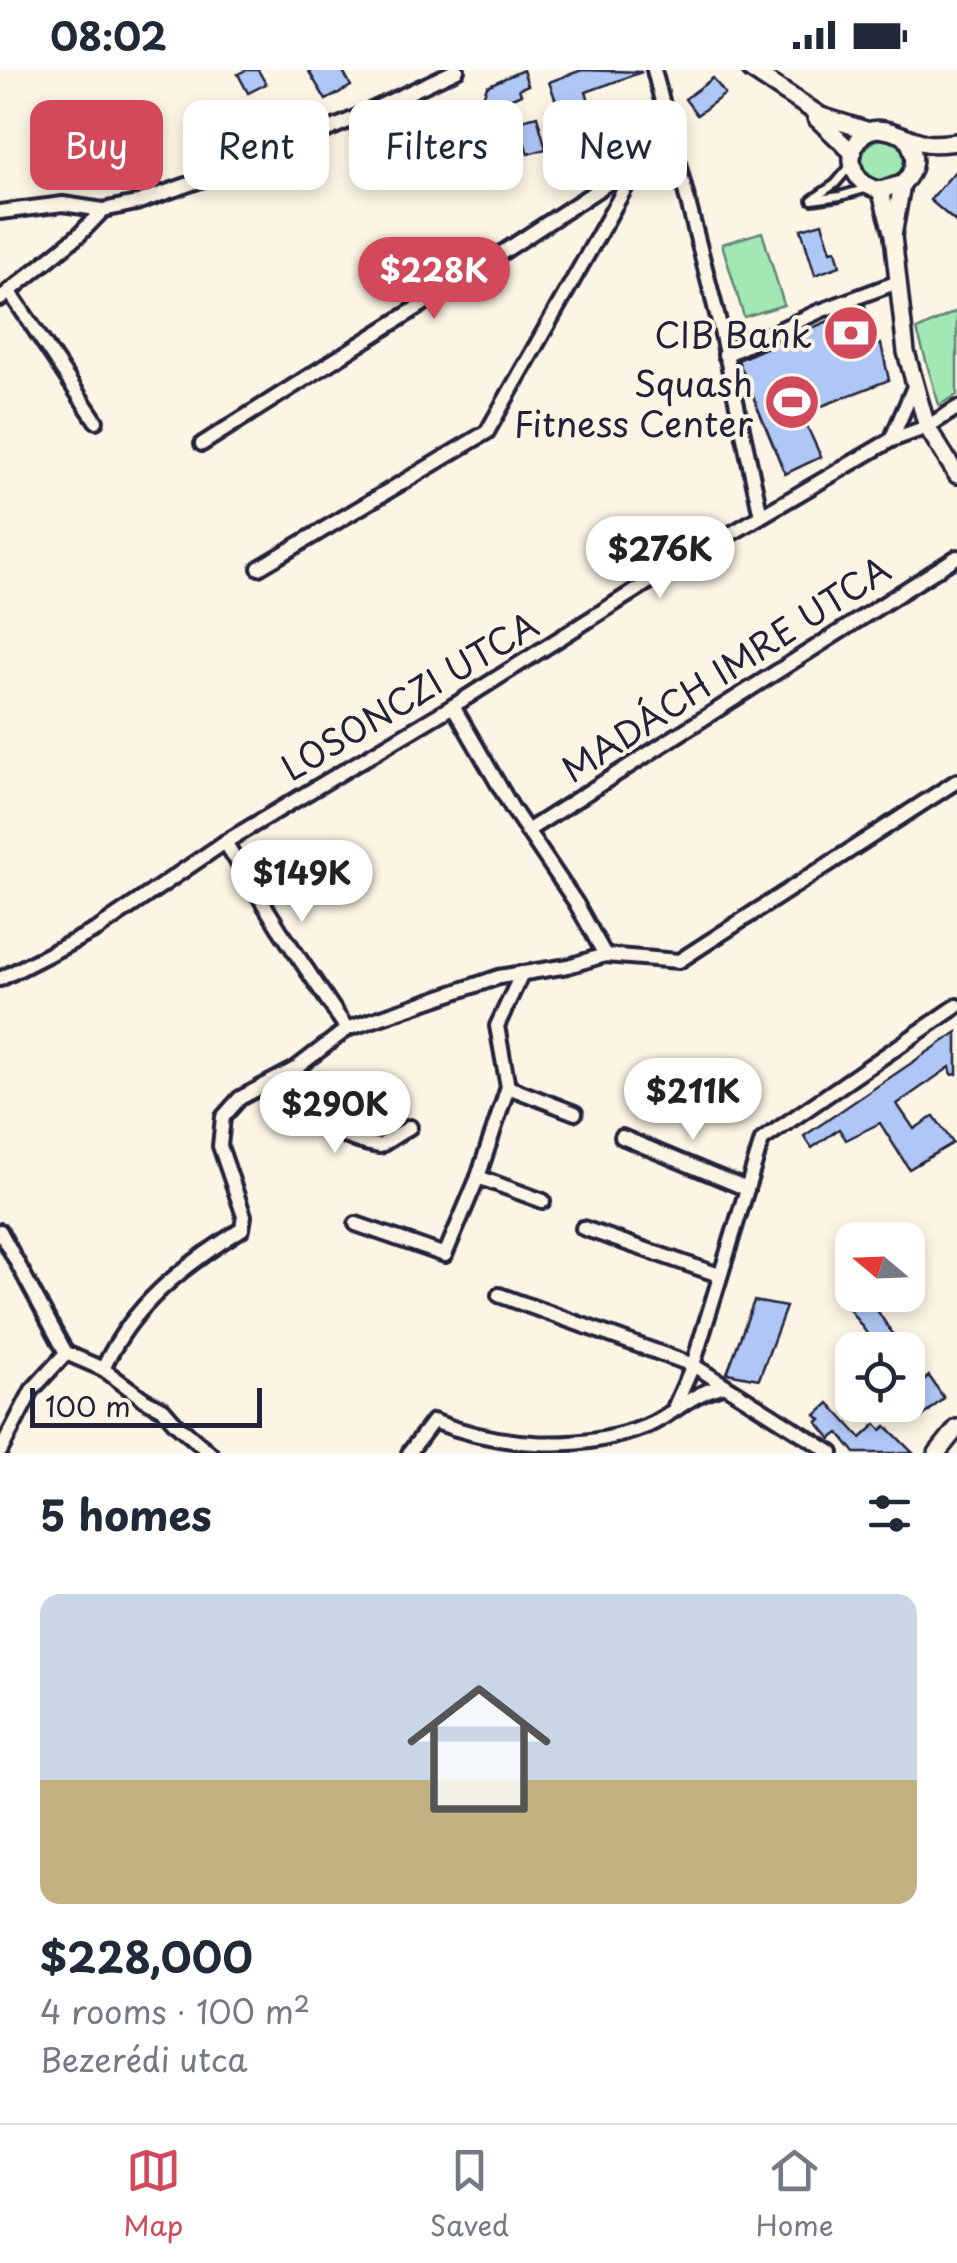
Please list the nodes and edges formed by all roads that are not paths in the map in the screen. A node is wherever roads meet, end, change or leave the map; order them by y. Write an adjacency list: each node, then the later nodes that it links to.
1 (457, 70): 16 (street)
2 (654, 70): 4 (street)
3 (751, 70): 5 (street)
4 (662, 100)
5 (798, 102): 6 (street); 9 (street)
6 (869, 132): 7 (street); 9 (street)
7 (906, 138): 8 (street); 10 (street)
8 (957, 143): 10 (street)
9 (852, 158): 12 (street); 12 (lane)
10 (914, 165): 11 (street)
11 (902, 184): 12 (street); 18 (street)
12 (875, 189): 18 (street)
13 (597, 190): 27 (street)
14 (625, 190): 31 (street)
15 (685, 190): 21 (street)
16 (103, 210): 17 (street); 20 (street)
17 (0, 212)
18 (893, 236): 19 (street)
19 (898, 282): 21 (street); 22 (street)
20 (5, 295): 24 (street)
21 (725, 355): 29 (street)
22 (914, 387): 25 (street); 26 (street)
23 (951, 412): 25 (street, LOSONCZI UTCA)
24 (96, 421)
25 (927, 427): 26 (street, LOSONCZI UTCA); 28 (street)
26 (891, 440): 29 (street, LOSONCZI UTCA)
27 (202, 444)
28 (957, 475)
29 (761, 516): 32 (street, LOSONCZI UTCA)
30 (957, 556): 34 (street, MADÁCH IMRE UTCA)
31 (260, 568)
32 (453, 706): 34 (street); 35 (street, LOSONCZI UTCA)
33 (957, 781): 36 (street)
34 (527, 831): 36 (street)
35 (225, 842): 38 (street, LOSONCZI UTCA); 40 (street)
36 (606, 955): 37 (street)
37 (522, 973): 40 (street); 42 (street)
38 (0, 979)
39 (957, 1006): 47 (street)
40 (347, 1029): 41 (street)
41 (296, 1070): 44 (street); 56 (street)
42 (508, 1088): 43 (street); 46 (street)
43 (575, 1113)
44 (410, 1127)
45 (622, 1137): 47 (street)
46 (478, 1177): 48 (street); 49 (street)
47 (747, 1189): 52 (street)
48 (543, 1201)
49 (356, 1224)
50 (583, 1228): 52 (street)
51 (0, 1231): 54 (street)
52 (719, 1275): 55 (street)
53 (499, 1294): 55 (street)
54 (66, 1353): 56 (street); 60 (street)
55 (692, 1365): 57 (street); 58 (street)
56 (103, 1370): 61 (street)
57 (722, 1386): 58 (street); 63 (street)
58 (676, 1406): 62 (street)
59 (957, 1428): 64 (street)
60 (0, 1452)
61 (210, 1453)
62 (408, 1453)
63 (832, 1453)
64 (937, 1453)

